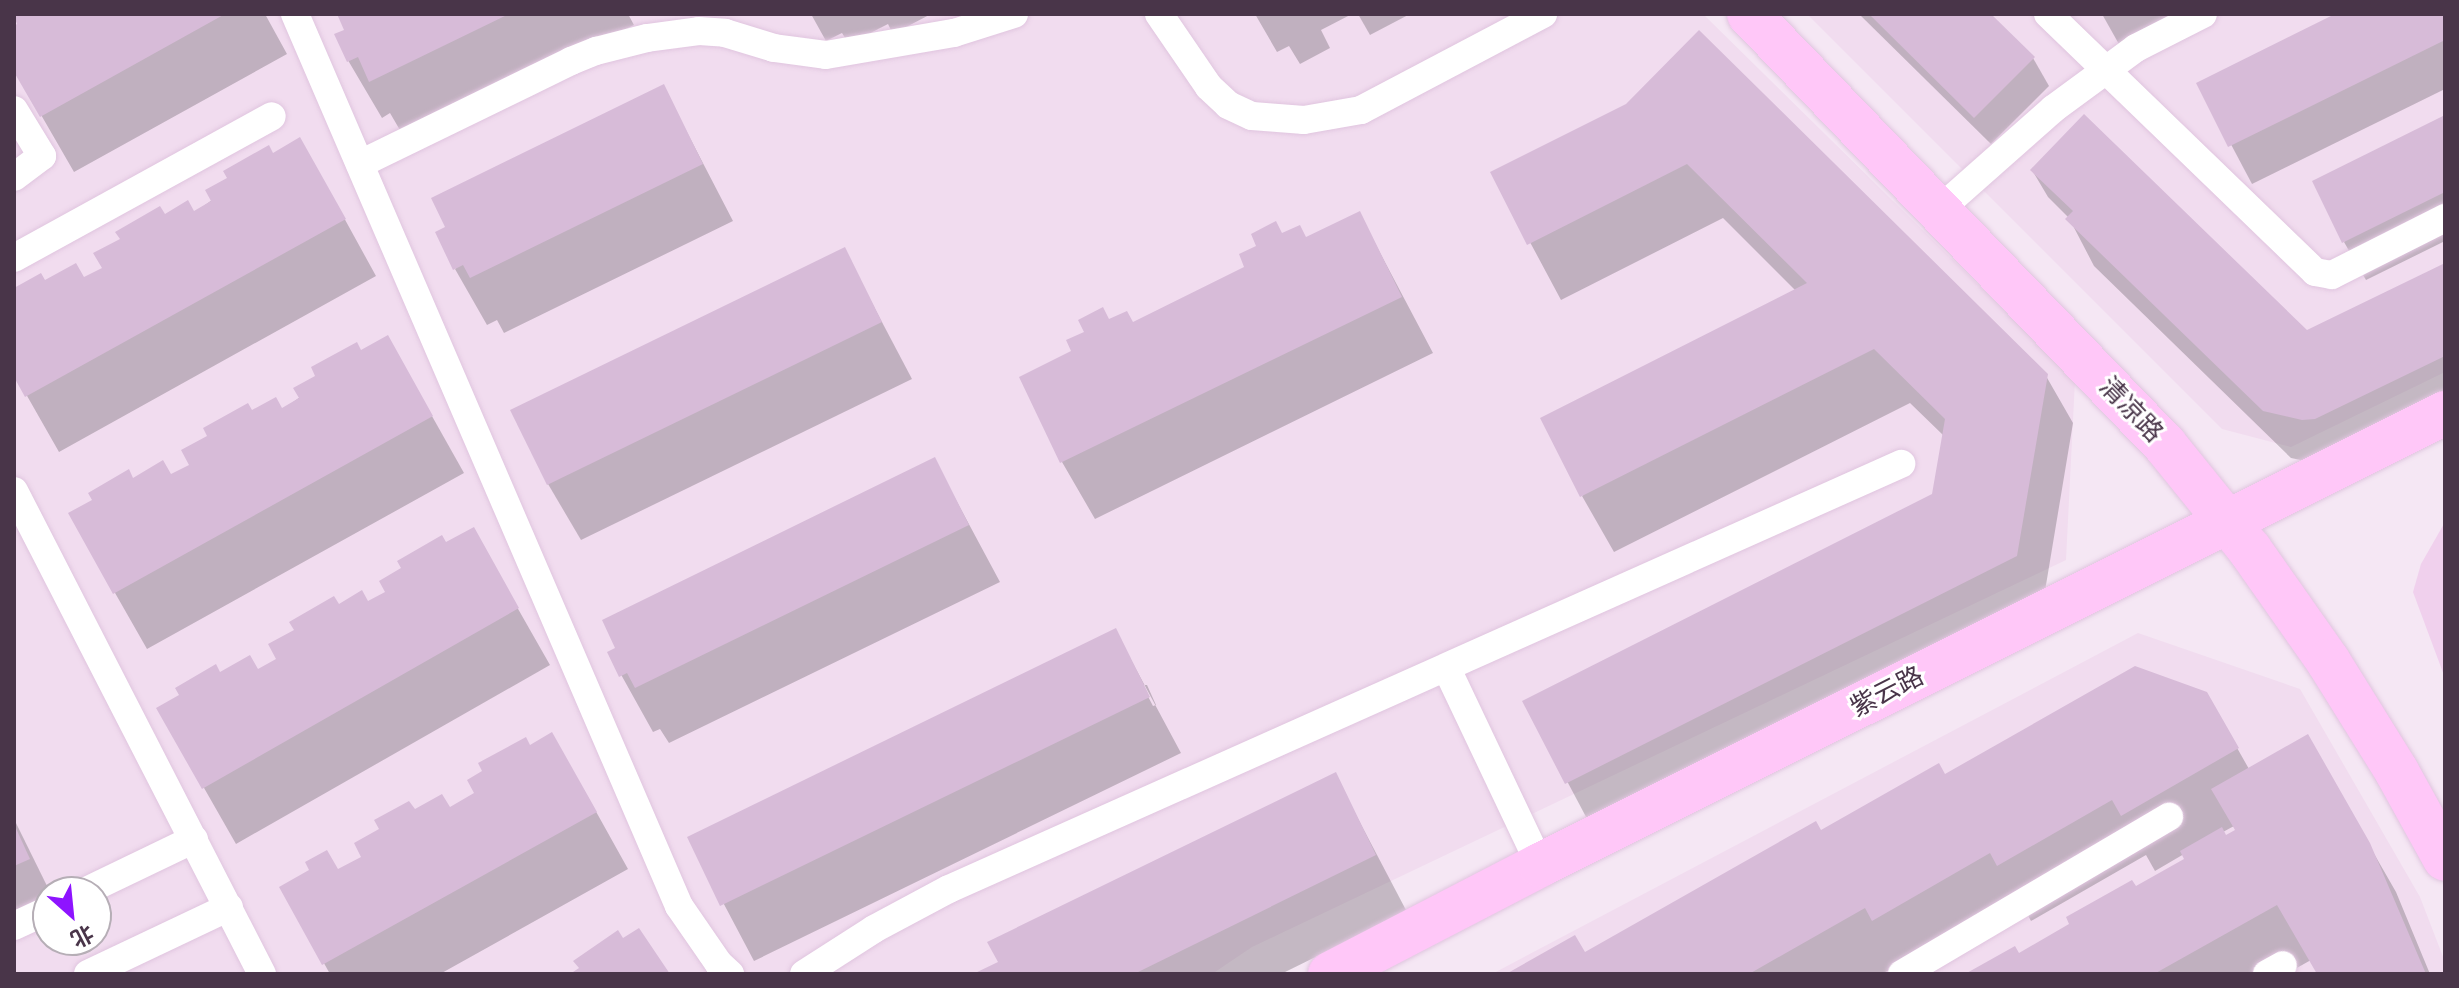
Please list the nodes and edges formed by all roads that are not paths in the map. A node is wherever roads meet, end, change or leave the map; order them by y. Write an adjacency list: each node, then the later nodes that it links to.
1 (295, 14): 11 (lane)
2 (1014, 14): 11 (lane)
3 (1159, 14): 4 (lane)
4 (1543, 14)
5 (1749, 14): 13 (street, 清凉路)
6 (2048, 14): 8 (lane)
7 (2203, 14): 8 (lane)
8 (2106, 70): 13 (lane); 14 (lane)
9 (14, 110): 12 (lane)
10 (272, 116): 15 (lane)
11 (360, 164): 29 (lane)
12 (14, 177)
13 (1939, 210): 19 (street, 清凉路)
14 (2445, 218)
15 (14, 258)
16 (2445, 413): 19 (street, 紫云路)
17 (1901, 464): 20 (lane)
18 (14, 491): 22 (lane)
19 (2227, 522): 23 (street, 清凉路); 24 (street, 紫云路)
20 (1447, 669): 24 (lane); 30 (lane)
21 (2169, 817): 32 (lane)
22 (194, 839): 25 (lane); 26 (lane)
23 (2445, 859)
24 (1540, 865): 31 (street, 紫云路)
25 (112, 879)
26 (229, 907): 27 (lane); 28 (lane)
27 (88, 974)
28 (262, 974)
29 (730, 974)
30 (804, 974)
31 (1330, 974)
32 (1902, 974)

